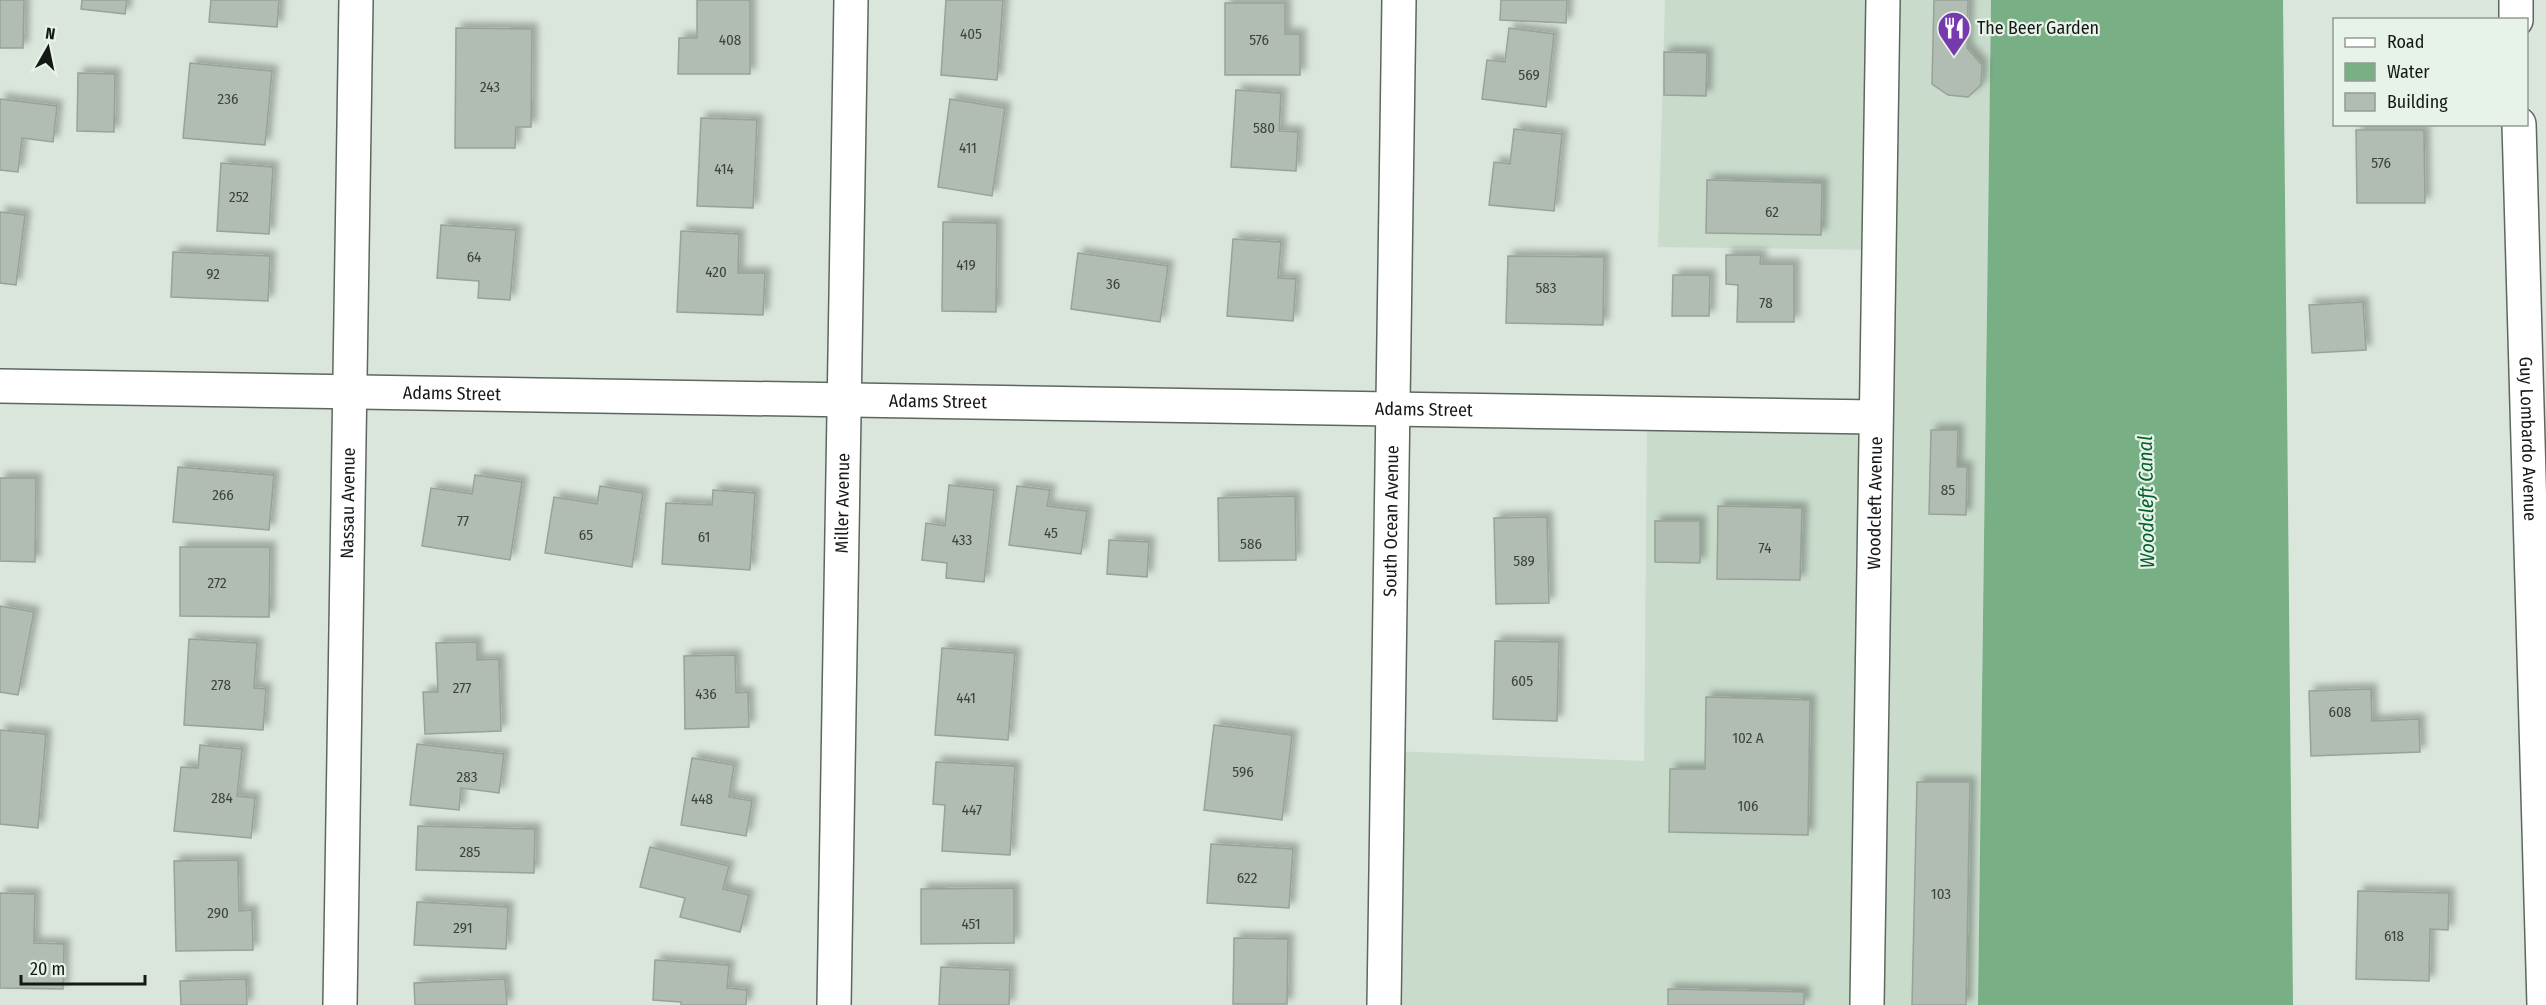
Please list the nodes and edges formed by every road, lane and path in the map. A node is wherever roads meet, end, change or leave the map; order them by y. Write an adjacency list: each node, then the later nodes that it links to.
1 (356, 0): 10 (street, Nassau Avenue)
2 (851, 0): 11 (street, Miller Avenue)
3 (1399, 0): 12 (street, South Ocean Avenue)
4 (1883, 0): 13 (street, Woodcleft Avenue)
5 (2516, 0): 6 (street)
6 (2516, 18)
7 (2519, 126): 8 (street, Guy Lombardo Avenue)
8 (2535, 312): 14 (street, Guy Lombardo Avenue)
9 (0, 386): 10 (street, Adams Street)
10 (350, 391): 11 (street, Adams Street); 15 (street, Nassau Avenue)
11 (845, 399): 12 (street, Adams Street); 16 (street, Miller Avenue)
12 (1393, 409): 13 (street, Adams Street); 17 (street, South Ocean Avenue)
13 (1875, 417): 18 (street, Woodcleft Avenue)
14 (2542, 809): 19 (street, Guy Lombardo Avenue)
15 (340, 1005)
16 (834, 1005)
17 (1384, 1005)
18 (1867, 1005)
19 (2544, 1005)

